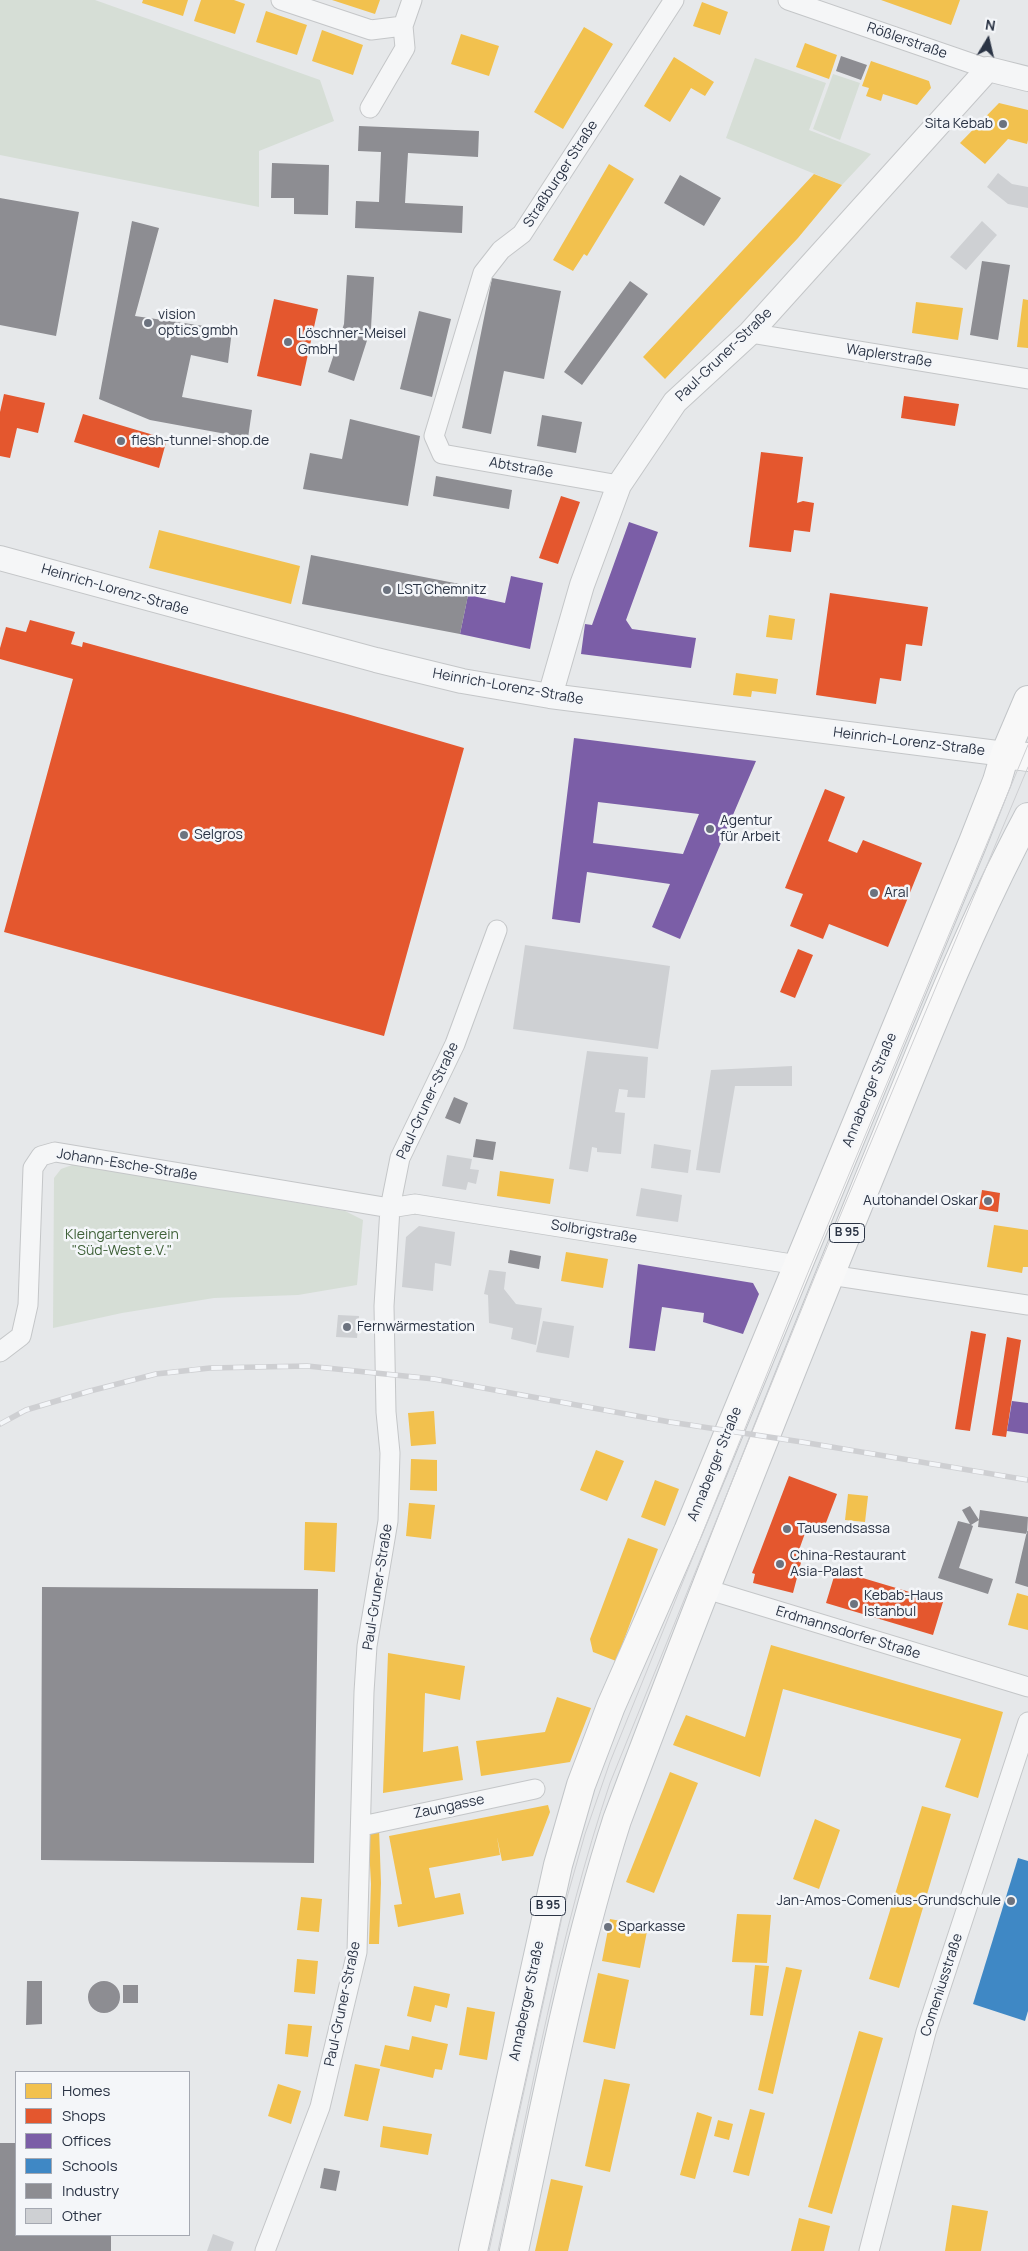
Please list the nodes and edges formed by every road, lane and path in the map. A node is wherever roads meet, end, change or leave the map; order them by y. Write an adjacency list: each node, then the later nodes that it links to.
1 (281, 0): 5 (street)
2 (412, 0): 5 (street)
3 (674, 0): 11 (street, Straßburger Straße)
4 (788, 0): 6 (street, Rößlerstraße)
5 (403, 26): 8 (street)
6 (988, 69): 7 (street, Rößlerstraße); 9 (street, Paul-Gruner-Straße)
7 (1028, 79)
8 (370, 108)
9 (750, 333): 10 (street, Waplerstraße); 12 (street, Paul-Gruner-Straße)
10 (1028, 379)
11 (434, 436): 12 (street, Abtstraße)
12 (619, 485): 14 (street, Paul-Gruner-Straße)
13 (0, 558): 14 (street, Heinrich-Lorenz-Straße)
14 (550, 696): 16 (street, Heinrich-Lorenz-Straße)
15 (1028, 700): 16 (main road, Annaberger Straße / B 95)
16 (1016, 756): 20 (main road, Annaberger Straße / B 95)
17 (1028, 817): 21 (main road, B 95)
18 (497, 930): 19 (street, Paul-Gruner-Straße)
19 (390, 1208): 20 (street, Solbrigstraße); 23 (street, Johann-Esche-Straße); 29 (street, Paul-Gruner-Straße)
20 (798, 1265): 24 (main road, Annaberger Straße / B 95)
21 (830, 1275): 22 (street); 25 (main road, B 95)
22 (1028, 1305)
23 (0, 1352)
24 (668, 1576): 25 (main road, Erdmannsdorfer Straße); 31 (main road, Annaberger Straße / B 95)
25 (706, 1589): 26 (street, Erdmannsdorfer Straße); 32 (main road, B 95)
26 (1028, 1687)
27 (1028, 1722): 33 (street, Comeniusstraße)
28 (535, 1789): 29 (street, Zaungasse)
29 (362, 1826): 30 (street, Paul-Gruner-Straße)
30 (266, 2251)
31 (473, 2251)
32 (514, 2251)
33 (869, 2251)

